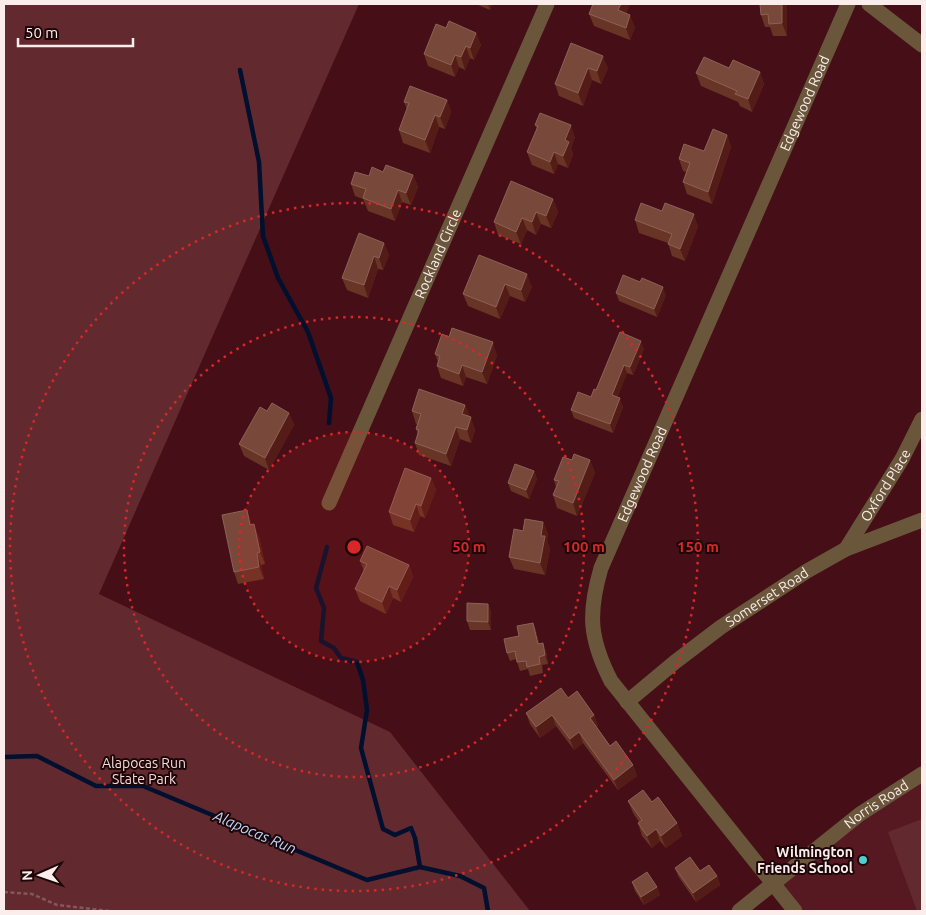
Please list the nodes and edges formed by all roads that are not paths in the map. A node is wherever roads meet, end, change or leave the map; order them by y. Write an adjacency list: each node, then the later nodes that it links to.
1 (547, 4): 6 (street, Rockland Circle)
2 (848, 4): 9 (street, Edgewood Road)
3 (868, 4): 4 (street)
4 (922, 45)
5 (922, 419): 8 (street, Oxford Place)
6 (329, 502)
7 (922, 520): 8 (street, Somerset Road)
8 (846, 549): 9 (street, Somerset Road)
9 (627, 702): 11 (street, Edgewood Road)
10 (922, 774): 11 (street, Norris Road)
11 (773, 884): 12 (street, Norris Road); 13 (street, Edgewood Road)
12 (739, 911)
13 (795, 911)

